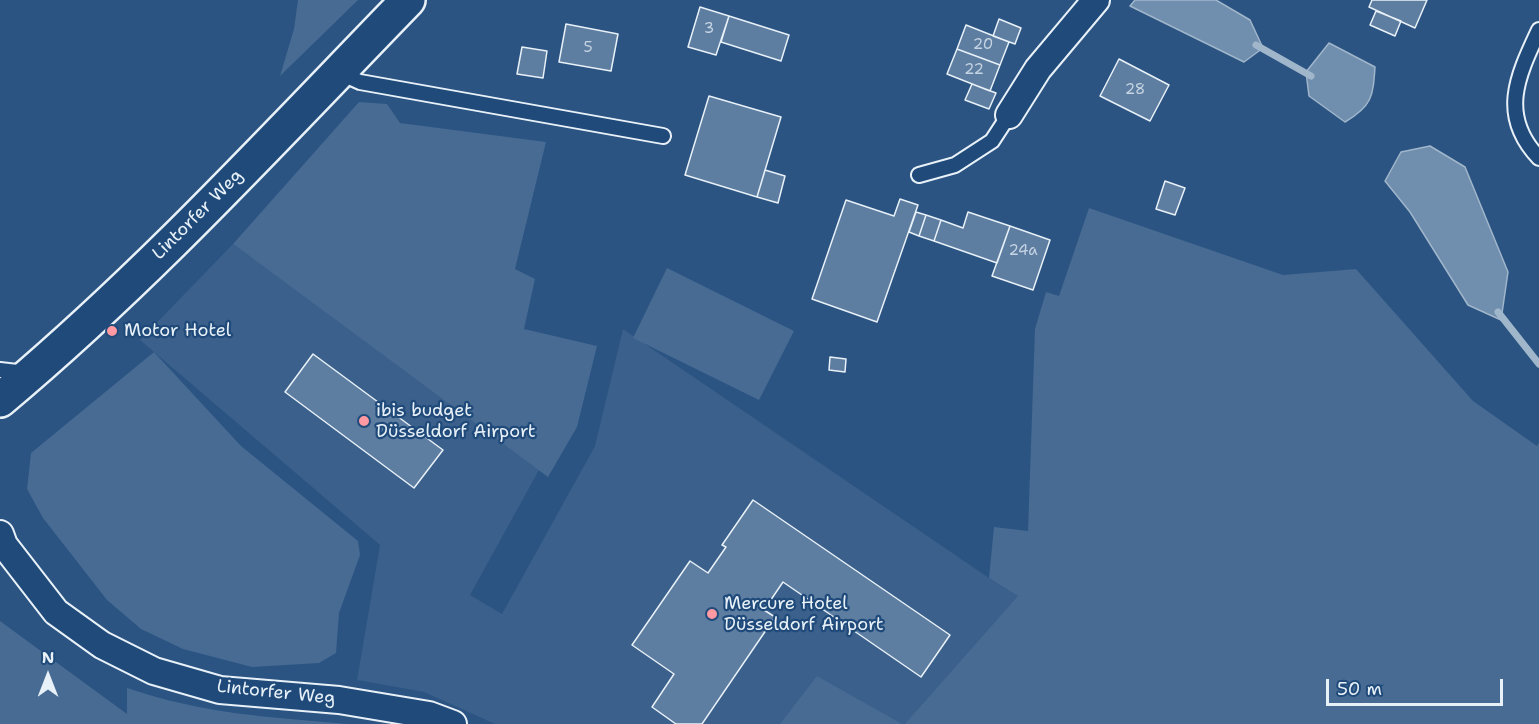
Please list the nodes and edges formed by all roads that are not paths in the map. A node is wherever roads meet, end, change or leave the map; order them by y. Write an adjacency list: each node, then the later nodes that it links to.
1 (408, 0): 4 (main road, Lintorfer Weg)
2 (1096, 0): 5 (street)
3 (1539, 30): 7 (lane)
4 (338, 72): 6 (lane); 9 (main road, Lintorfer Weg)
5 (1009, 115): 8 (lane)
6 (663, 136)
7 (1539, 158)
8 (919, 175)
9 (15, 372): 10 (main road, Lintorfer Weg)
10 (0, 400)
11 (1, 540): 12 (street, Lintorfer Weg)
12 (453, 724)

